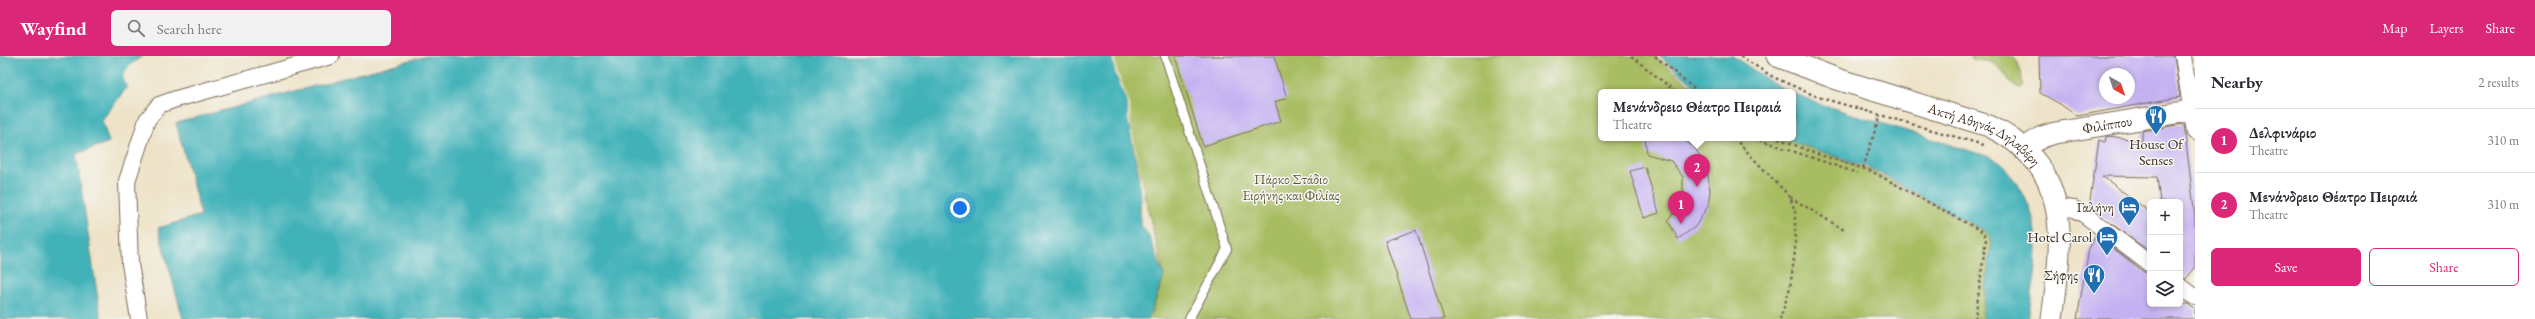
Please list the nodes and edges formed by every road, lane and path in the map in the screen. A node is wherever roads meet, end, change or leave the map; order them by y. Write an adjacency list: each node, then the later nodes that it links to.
1 (331, 56): 26 (street)
2 (1165, 56): 27 (lane)
3 (1631, 56): 8 (path)
4 (1654, 56): 9 (path)
5 (1740, 56): 11 (path)
6 (1777, 56): 17 (street, Ακτή Αθηνάς Δηλαβέρη)
7 (2183, 56): 10 (street)
8 (1672, 89)
9 (1694, 89)
10 (2193, 110): 12 (street); 17 (street, Φιλίππου)
11 (1880, 115): 16 (path); 18 (path)
12 (2195, 132)
13 (1739, 141): 20 (path)
14 (1763, 141): 19 (path)
15 (1785, 141): 18 (path)
16 (1991, 147)
17 (2023, 149): 21 (street, Ακτή Αθηνάς Δηλαβέρη)
18 (1863, 168): 29 (path)
19 (1856, 173)
20 (1790, 197): 22 (path); 28 (path)
21 (2057, 207): 23 (street); 30 (street, Ακτή Αθηνάς Δηλαβέρη)
22 (1844, 230)
23 (2147, 262)
24 (2183, 288): 25 (street)
25 (2195, 297)
26 (140, 319)
27 (1189, 319)
28 (1780, 319)
29 (1975, 319)
30 (2052, 319)

